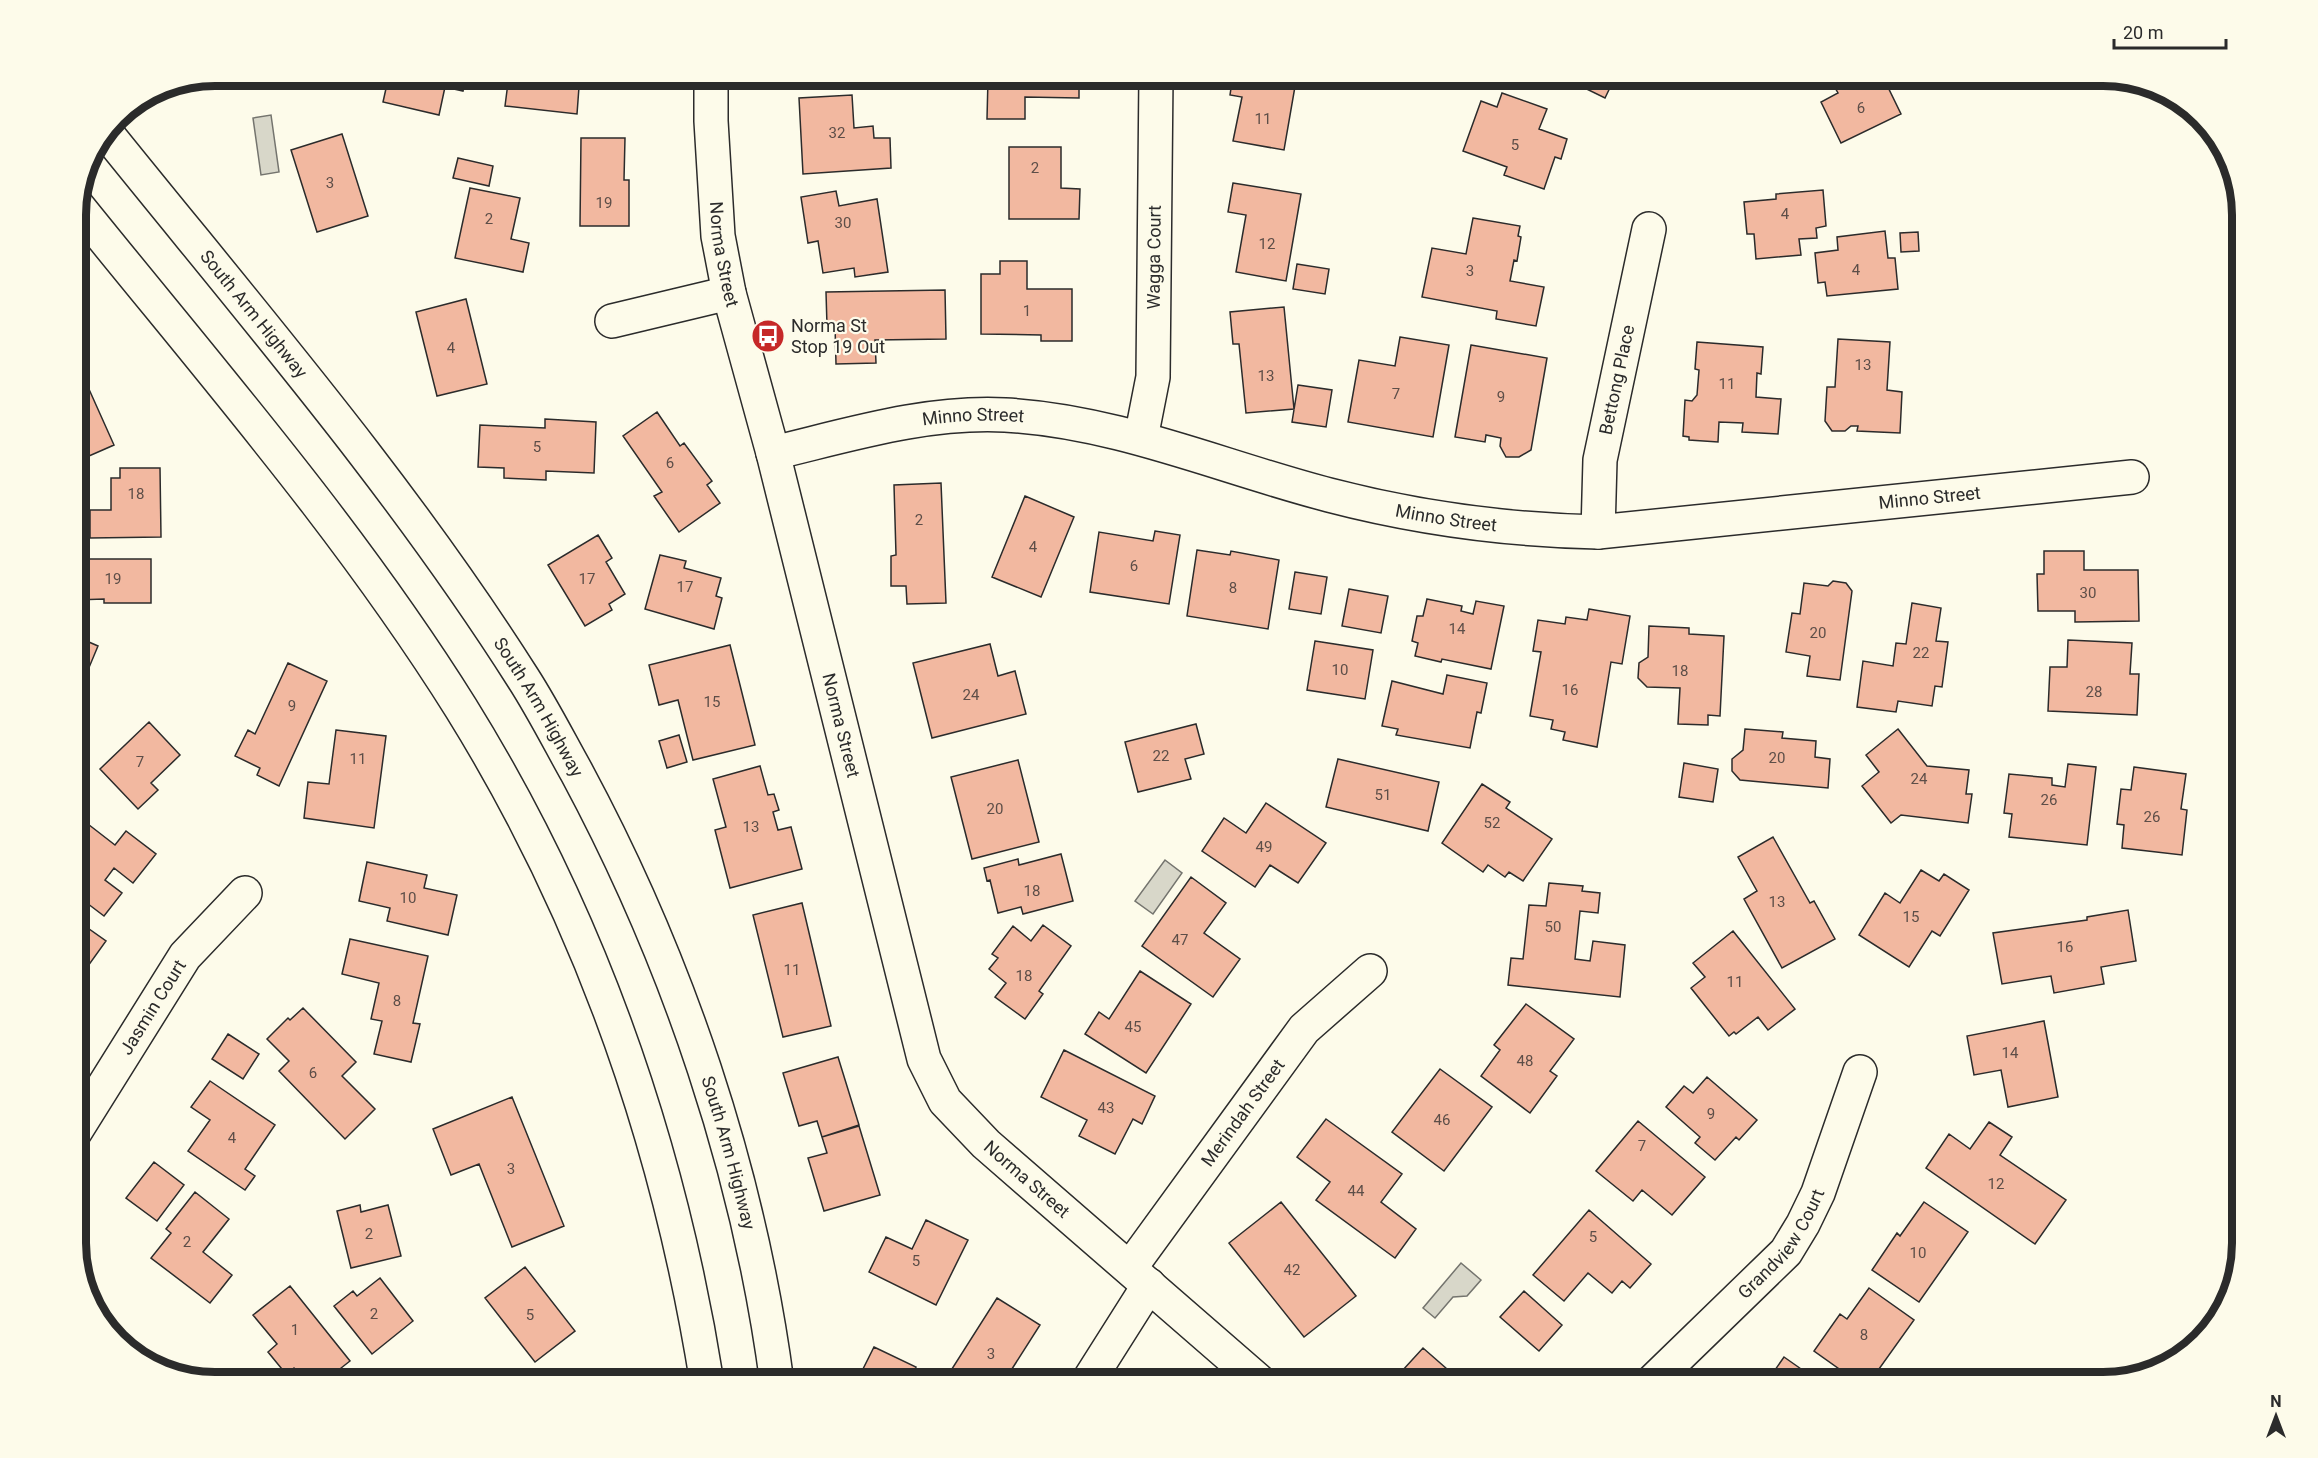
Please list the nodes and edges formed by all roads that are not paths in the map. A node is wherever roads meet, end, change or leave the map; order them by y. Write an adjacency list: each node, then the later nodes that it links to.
1 (711, 86): 6 (street, Norma Street)
2 (1156, 86): 8 (street, Wagga Court)
3 (111, 138): 18 (street, South Arm Highway)
4 (86, 216): 17 (street)
5 (1649, 229): 11 (street, Bettong Place)
6 (729, 293): 7 (street); 9 (street, Norma Street)
7 (612, 321)
8 (1141, 438): 9 (street, Minno Street); 11 (street, Minno Street)
9 (773, 453): 16 (street, Norma Street)
10 (2132, 477): 11 (street, Minno Street)
11 (1598, 532)
12 (245, 893): 15 (street, Jasmin Court)
13 (1370, 971): 16 (street, Merindah Street)
14 (1860, 1072): 21 (street, Grandview Court)
15 (86, 1114)
16 (1140, 1276): 19 (street, Merindah Street); 20 (street, Norma Street)
17 (705, 1372)
18 (775, 1372)
19 (1093, 1372)
20 (1249, 1372)
21 (1662, 1372)

